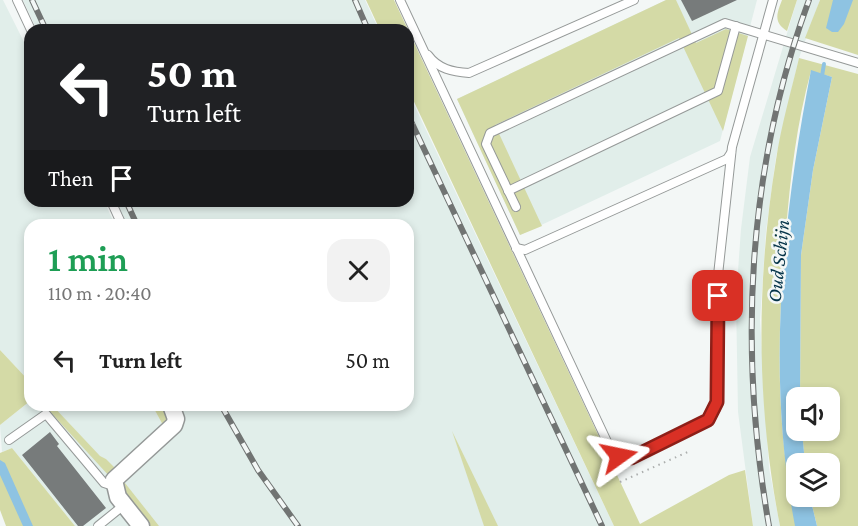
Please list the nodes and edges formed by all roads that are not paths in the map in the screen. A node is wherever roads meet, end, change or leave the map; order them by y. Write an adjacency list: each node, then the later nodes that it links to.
1 (17, 0): 5 (lane)
2 (400, 0): 6 (lane)
3 (634, 0): 10 (lane)
4 (773, 0): 9 (lane)
5 (28, 24)
6 (411, 24)
7 (736, 26): 9 (lane); 13 (lane); 13 (lane)
8 (414, 31): 10 (lane)
9 (761, 34): 11 (lane); 12 (lane)
10 (422, 48): 15 (lane)
11 (858, 63)
12 (731, 153): 15 (lane); 15 (lane)
13 (508, 191): 14 (lane)
14 (516, 207)
15 (516, 247)
16 (173, 411): 18 (street)
17 (9, 440): 18 (lane)
18 (113, 486): 19 (street)
19 (124, 505): 20 (lane); 21 (street)
20 (98, 526)
21 (141, 526)

